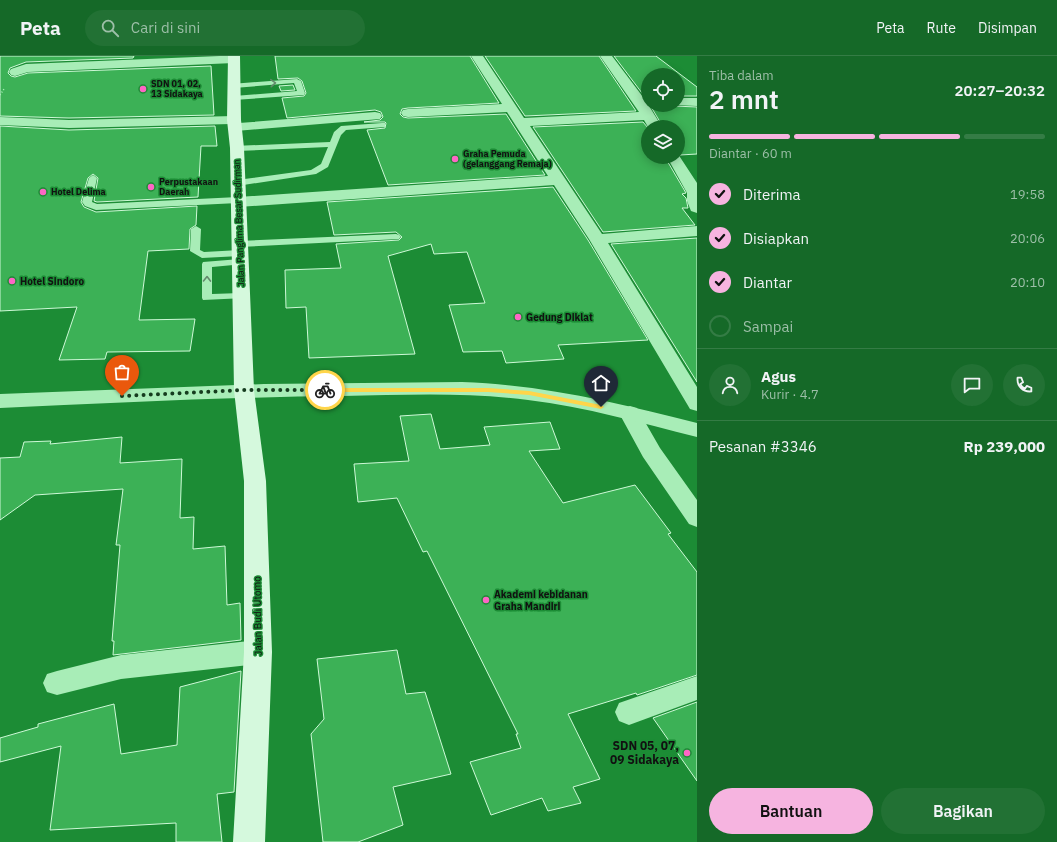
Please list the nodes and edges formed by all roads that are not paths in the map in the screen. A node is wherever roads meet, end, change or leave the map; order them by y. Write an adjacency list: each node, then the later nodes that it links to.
1 (477, 56): 12 (street)
2 (606, 56): 11 (street)
3 (234, 57): 4 (street); 6 (main road, Jalan Panglima Besar Sudirman)
4 (162, 59): 5 (street)
5 (15, 72)
6 (234, 92): 6 (lane, one-way to 6); 15 (main road, Jalan Panglima Besar Sudirman)
7 (685, 102): 8 (street)
8 (697, 102)
9 (626, 104): 11 (street)
10 (408, 113): 12 (street)
11 (648, 113): 12 (street)
12 (515, 115): 20 (street)
13 (0, 120): 15 (street)
14 (379, 120): 15 (street); 16 (lane)
15 (235, 123): 17 (main road, Jalan Panglima Besar Sudirman)
16 (333, 144): 17 (lane); 21 (lane)
17 (237, 148): 21 (main road, Jalan Panglima Besar Sudirman)
18 (678, 164): 23 (street)
19 (93, 178): 22 (lane)
20 (558, 180): 22 (street); 27 (street)
21 (237, 182): 22 (main road, Jalan Panglima Besar Sudirman)
22 (238, 201): 28 (main road, Jalan Panglima Besar Sudirman)
23 (697, 208)
24 (196, 229): 28 (lane)
25 (697, 231): 27 (street)
26 (396, 237): 28 (lane)
27 (597, 239): 32 (street)
28 (240, 253): 29 (main road, Jalan Panglima Besar Sudirman); 29 (lane, one-way to 28)
29 (241, 296): 30 (main road, Jalan Panglima Besar Sudirman)
30 (244, 390): 31 (street); 33 (street); 36 (main road, Jalan Budi Utomo)
31 (0, 401)
32 (697, 404)
33 (630, 412): 34 (street); 35 (street)
34 (697, 430)
35 (697, 518)
36 (258, 652): 37 (street); 40 (main road, Jalan Budi Utomo)
37 (57, 683)
38 (697, 688): 39 (street)
39 (629, 712)
40 (249, 842)

